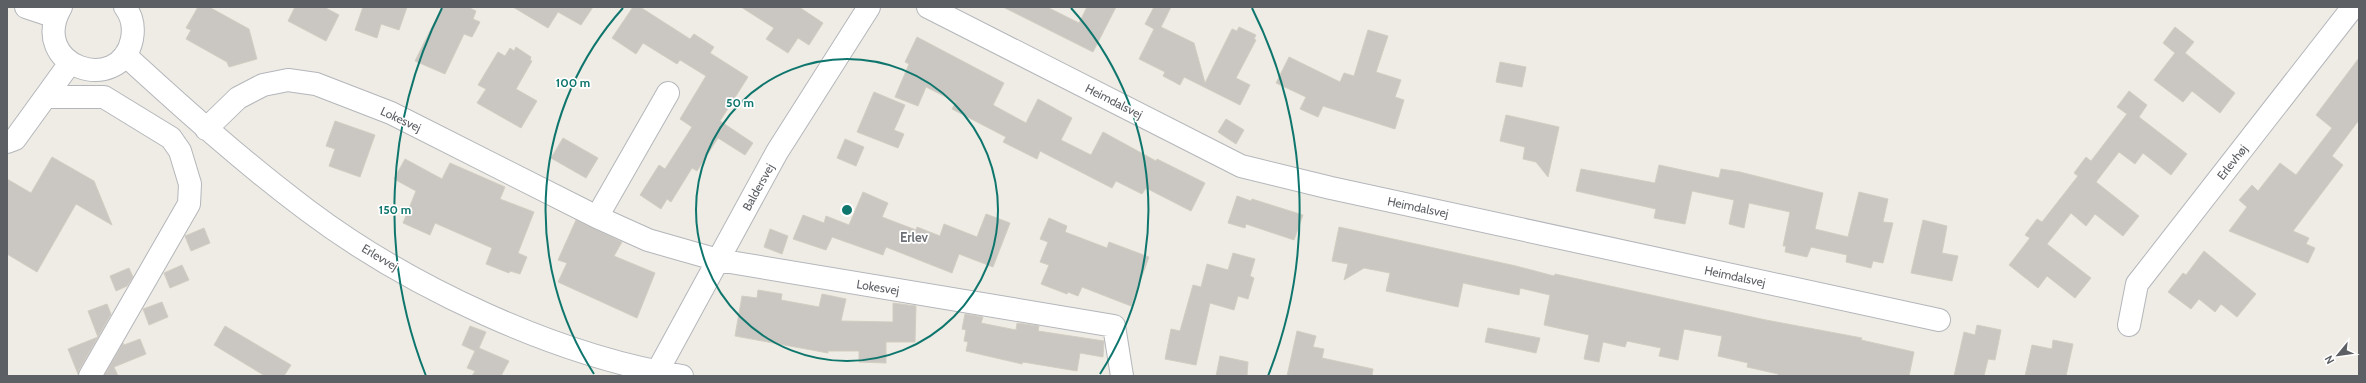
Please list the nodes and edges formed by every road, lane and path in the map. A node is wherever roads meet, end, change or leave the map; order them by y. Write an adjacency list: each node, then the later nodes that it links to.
1 (26, 7): 6 (street)
2 (125, 7): 7 (street)
3 (869, 7): 14 (street, Baldersvej)
4 (928, 7): 15 (street, Heimdalsvej)
5 (2354, 7): 16 (street, Erlevhøj)
6 (58, 12): 8 (street)
7 (125, 55): 8 (street); 11 (street, Erlevvej)
8 (70, 63): 10 (street)
9 (668, 93): 13 (street)
10 (46, 97): 12 (street); 18 (street)
11 (206, 129): 13 (street, Lokesvej); 17 (street, Erlevvej)
12 (7, 142)
13 (597, 217): 14 (street, Lokesvej)
14 (718, 260): 17 (street, Baldersvej); 20 (street, Lokesvej)
15 (1939, 320)
16 (2129, 325)
17 (657, 372): 19 (street, Erlevvej)
18 (90, 376)
19 (682, 376)
20 (1122, 376)

